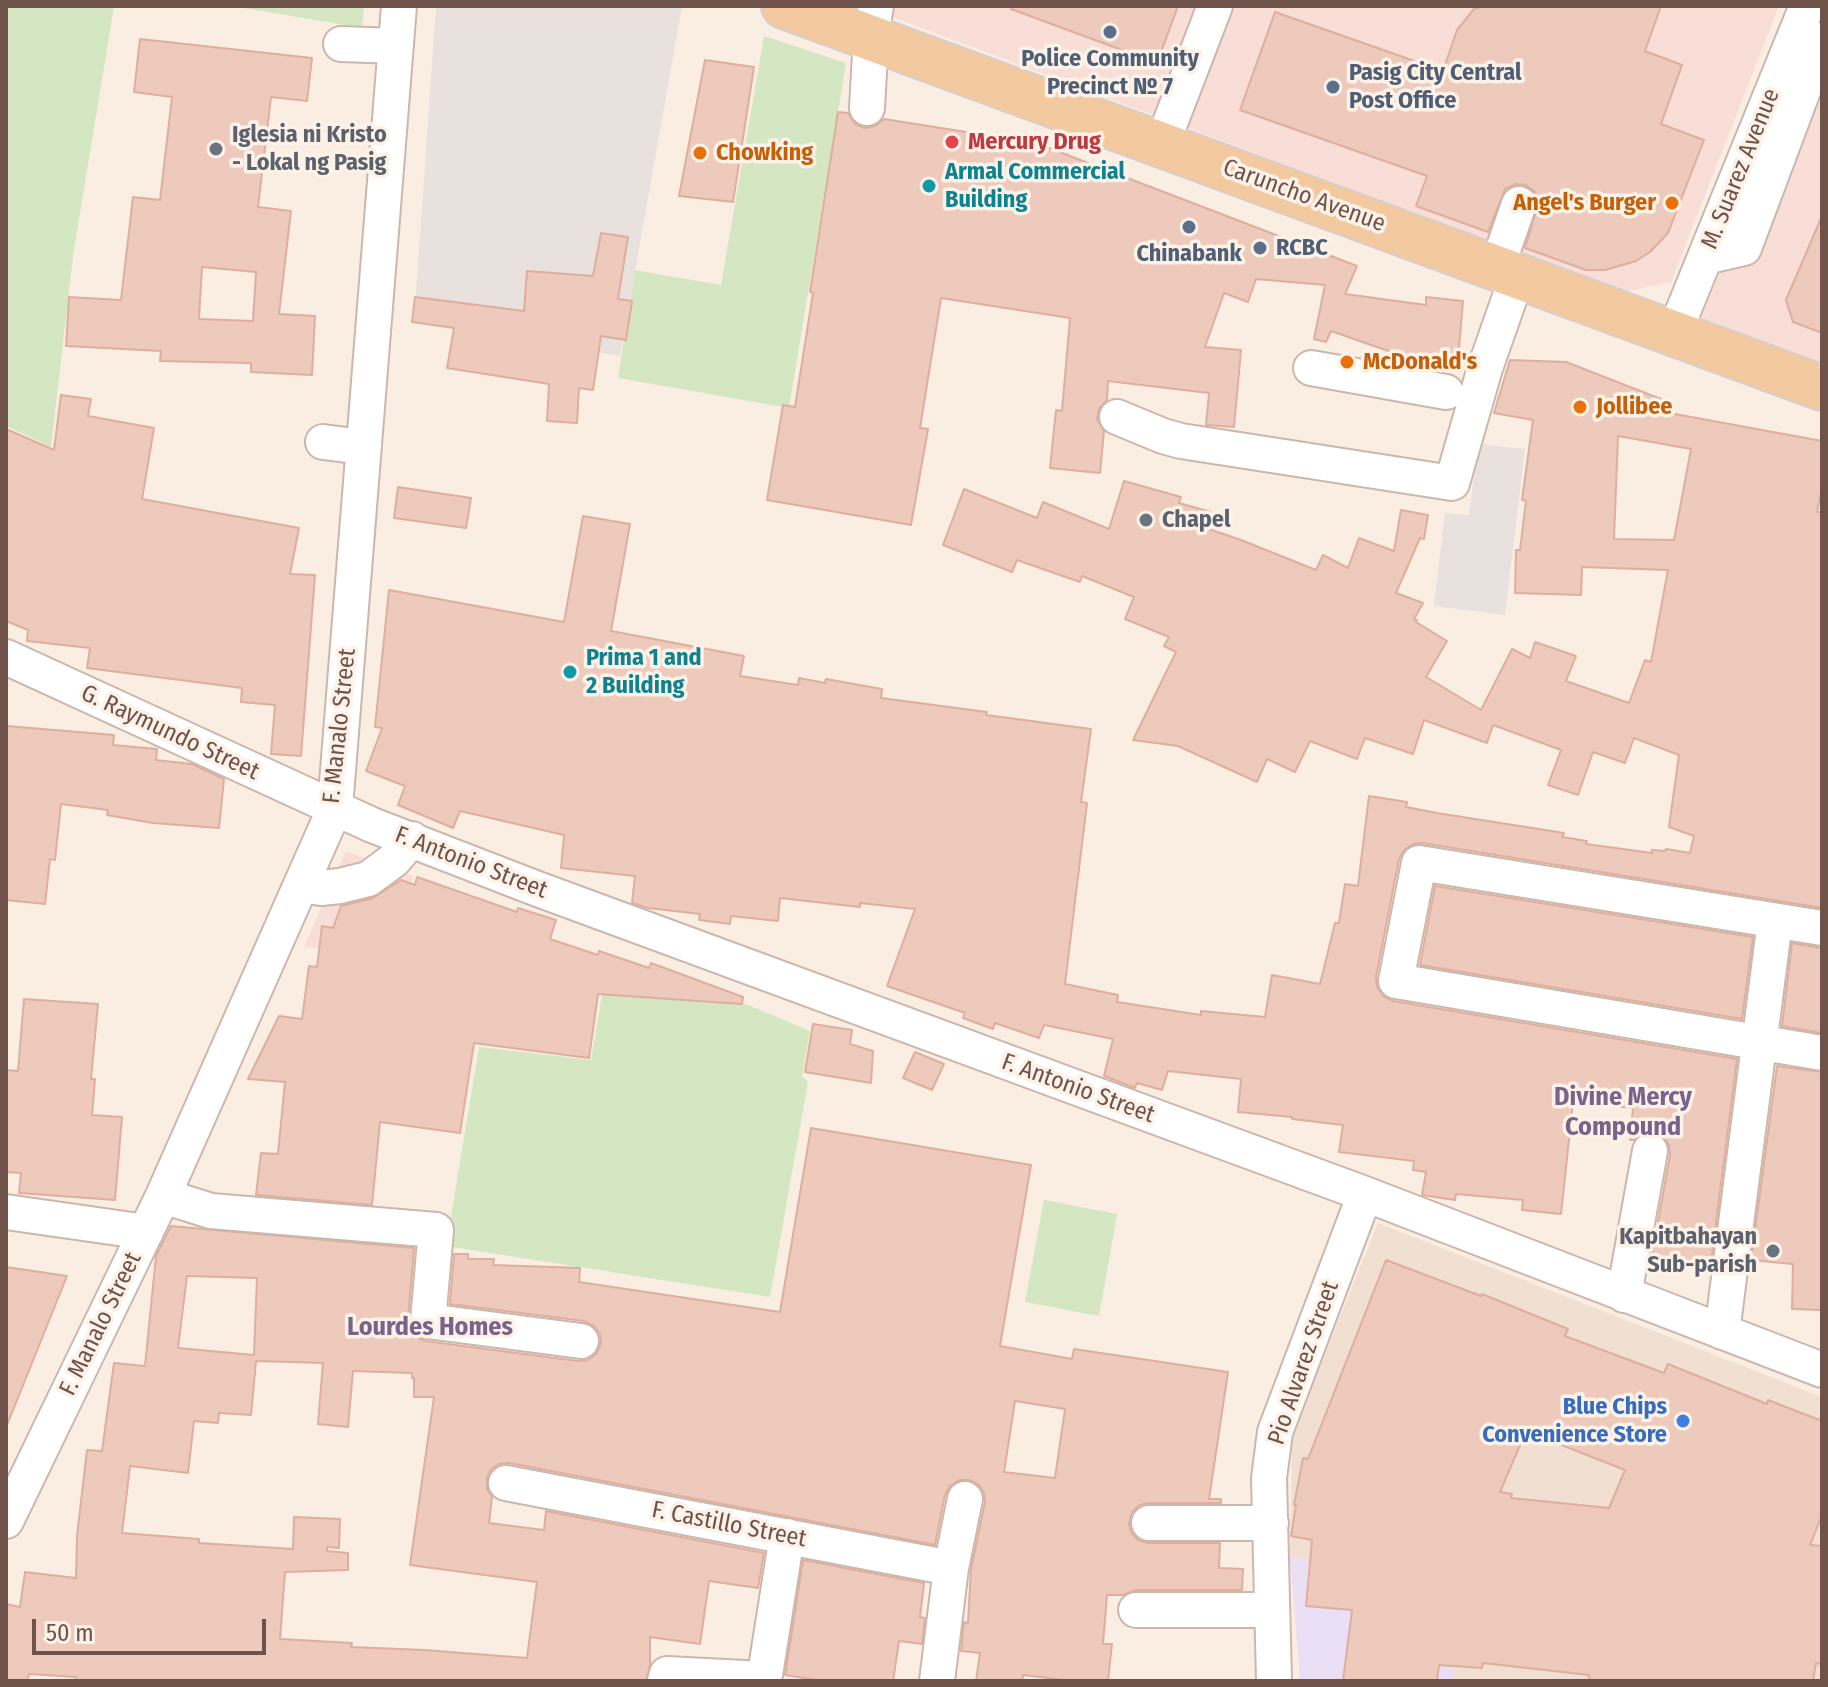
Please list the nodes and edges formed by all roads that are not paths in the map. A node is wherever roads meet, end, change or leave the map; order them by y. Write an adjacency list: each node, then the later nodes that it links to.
1 (399, 6): 8 (street, F. Manalo Street)
2 (784, 6): 5 (main road, Caruncho Avenue)
3 (1215, 6): 12 (street)
4 (1807, 6): 9 (street, M. Suarez Avenue)
5 (874, 21): 10 (street); 12 (main road, Caruncho Avenue)
6 (1822, 40): 11 (street)
7 (341, 44): 8 (street)
8 (396, 46): 22 (street, F. Manalo Street)
9 (1780, 71): 11 (street); 14 (street, M. Suarez Avenue)
10 (867, 108)
11 (1791, 122): 14 (street)
12 (1162, 144): 15 (main road, Caruncho Avenue)
13 (1519, 204): 15 (street)
14 (1705, 257): 16 (street, M. Suarez Avenue)
15 (1508, 270): 16 (main road, Caruncho Avenue); 20 (street)
16 (1675, 331): 18 (main road, Caruncho Avenue)
17 (1311, 368): 19 (street)
18 (1822, 388)
19 (1446, 392)
20 (1117, 417)
21 (323, 442): 22 (street)
22 (363, 447): 24 (street, F. Manalo Street)
23 (6, 657): 24 (street, G. Raymundo Street)
24 (335, 808): 25 (street, F. Antonio Street); 26 (street, F. Manalo Street)
25 (412, 839): 26 (street); 32 (street, F. Antonio Street)
26 (301, 885): 33 (street, F. Manalo Street)
27 (1775, 921): 28 (street); 29 (street); 29 (street)
28 (1822, 928)
29 (1760, 1043): 30 (street); 37 (street)
30 (1822, 1053)
31 (1650, 1151): 36 (street)
32 (1365, 1194): 36 (street, F. Antonio Street); 45 (street, Pio Alvarez Street)
33 (163, 1196): 35 (street, F. Manalo Street); 38 (street)
34 (6, 1212): 35 (street)
35 (146, 1232): 40 (street, F. Manalo Street)
36 (1624, 1295): 37 (street, F. Antonio Street)
37 (1722, 1332): 39 (street, F. Antonio Street)
38 (581, 1341)
39 (1822, 1370)
40 (22, 1451): 43 (street, F. Manalo Street)
41 (506, 1483): 46 (street, F. Castillo Street)
42 (965, 1499): 47 (street)
43 (6, 1521)
44 (1149, 1523): 45 (street)
45 (1271, 1523): 49 (street, Pio Alvarez Street)
46 (787, 1536): 47 (street, F. Castillo Street); 50 (street)
47 (951, 1568): 52 (street)
48 (1136, 1610): 49 (street)
49 (1271, 1610): 53 (street, Pio Alvarez Street)
50 (764, 1680): 51 (street)
51 (665, 1681)
52 (937, 1681)
53 (1274, 1681)

